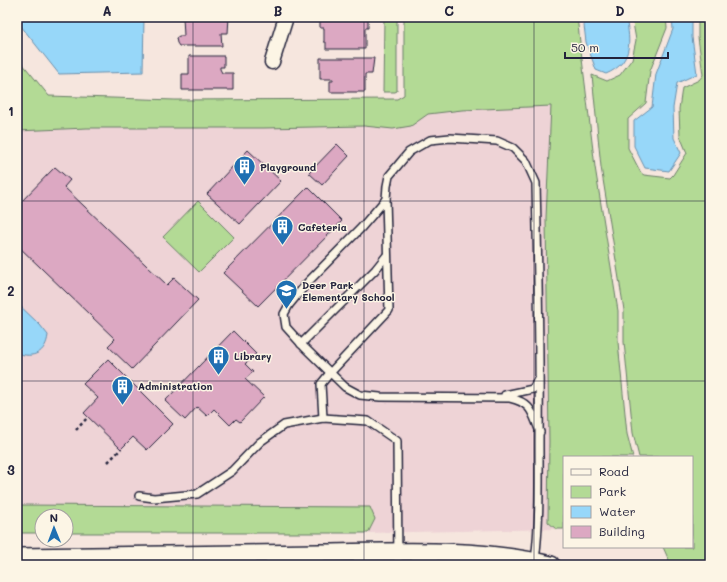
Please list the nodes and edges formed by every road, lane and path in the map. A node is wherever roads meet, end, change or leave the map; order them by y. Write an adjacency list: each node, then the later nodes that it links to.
1 (286, 17): 2 (street)
2 (272, 62)
3 (386, 199): 4 (lane); 5 (lane); 7 (lane)
4 (387, 256): 5 (lane); 6 (lane)
5 (301, 344): 6 (lane)
6 (330, 373): 8 (lane); 10 (lane)
7 (540, 376): 8 (lane); 12 (lane)
8 (485, 398): 12 (lane)
9 (88, 417): 11 (path)
10 (323, 418): 15 (lane); 17 (lane)
11 (76, 430)
12 (540, 432): 18 (lane)
13 (121, 449): 14 (path)
14 (108, 462)
15 (139, 496)
16 (17, 557): 17 (street)
17 (398, 559): 18 (street)
18 (543, 563)

